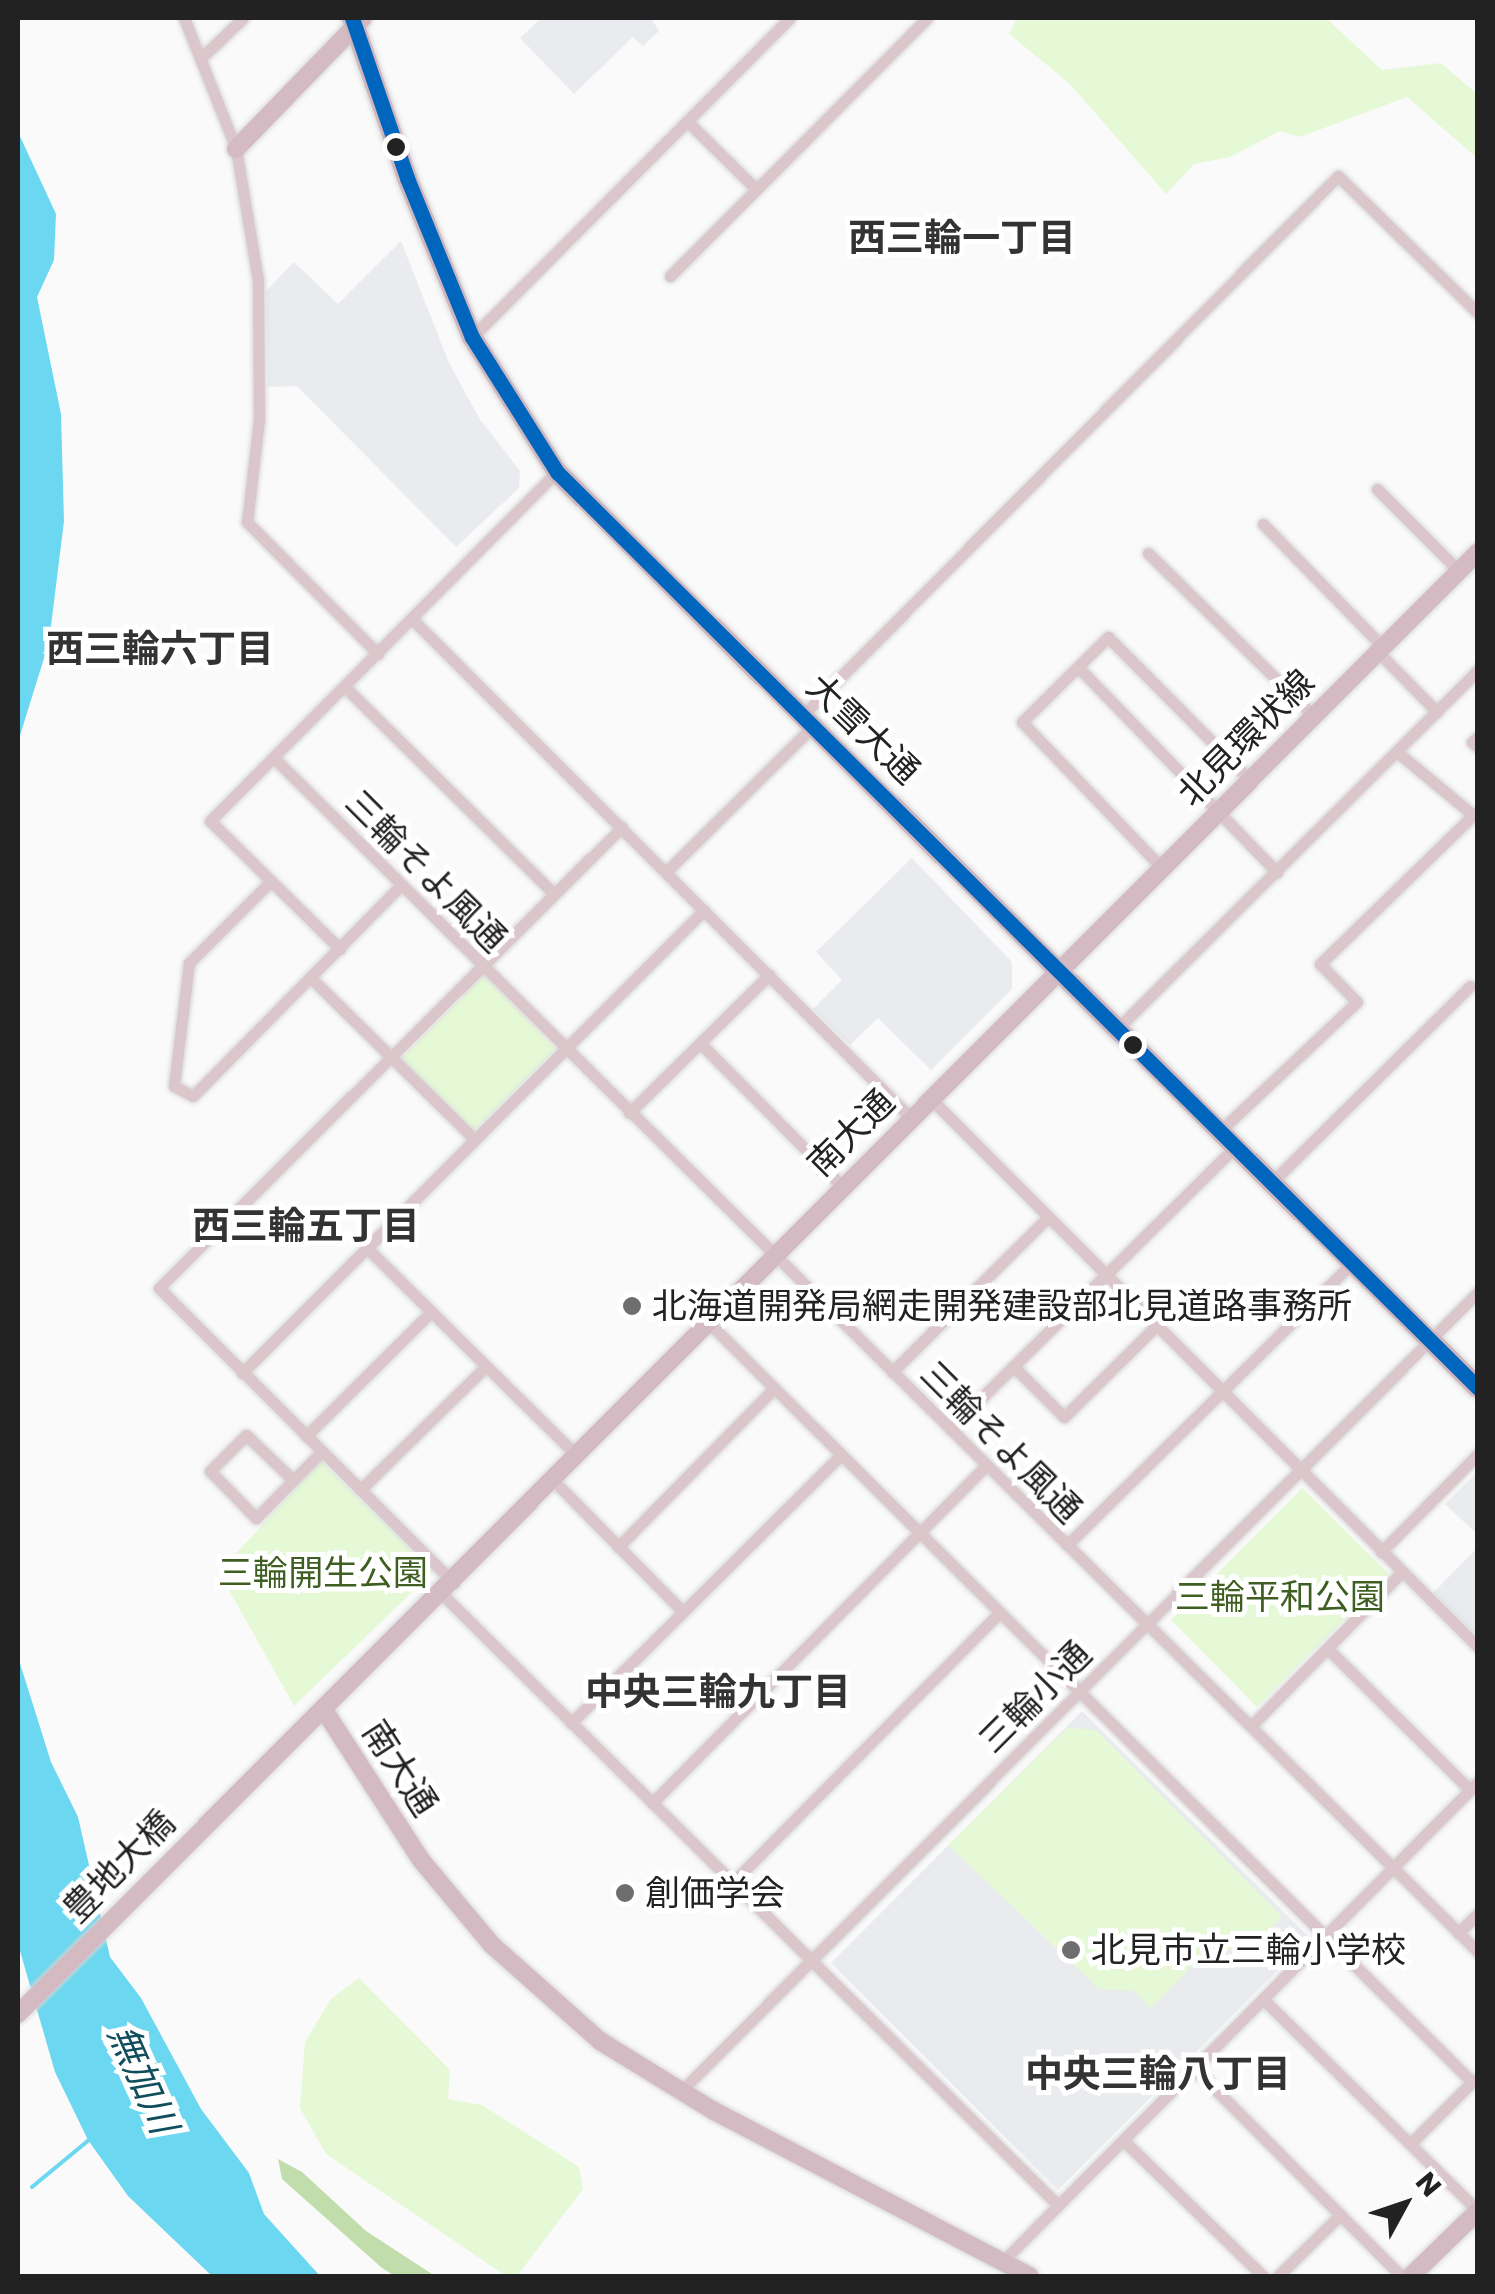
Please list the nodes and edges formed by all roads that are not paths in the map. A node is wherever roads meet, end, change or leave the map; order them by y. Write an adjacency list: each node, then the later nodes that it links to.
1 (184, 18): 6 (street)
2 (243, 18): 6 (street)
3 (790, 18): 7 (street)
4 (927, 18): 9 (street)
5 (357, 20): 8 (main road); 12 (highway, 大雪大通)
6 (200, 59): 8 (street)
7 (686, 122): 9 (street); 12 (street)
8 (236, 148): 21 (street)
9 (756, 189): 10 (street)
10 (670, 276)
11 (1478, 314): 27 (street)
12 (472, 337): 13 (highway, 大雪大通)
13 (557, 472): 19 (street); 27 (highway, 大雪大通)
14 (1376, 489): 18 (street)
15 (1263, 524): 20 (street)
16 (1478, 552): 18 (main road, 北見環状線)
17 (1148, 554): 26 (street)
18 (1459, 571): 20 (main road, 北見環状線)
19 (412, 619): 21 (street); 34 (street)
20 (1381, 650): 25 (street); 26 (main road, 北見環状線)
21 (378, 654): 24 (street)
22 (1078, 667): 32 (street); 33 (street); 35 (street)
23 (1478, 670): 25 (street)
24 (345, 687): 31 (street); 40 (street)
25 (1436, 712): 30 (street)
26 (1314, 716): 32 (main road, 北見環状線)
27 (808, 721): 36 (street); 44 (highway, 大雪大通)
28 (1478, 737): 29 (street)
29 (1478, 747)
30 (1398, 752): 37 (street); 55 (street)
31 (274, 758): 38 (street); 39 (street, 三輪そよ風通)
32 (1250, 780): 33 (main road, 北見環状線)
33 (1219, 811): 35 (main road, 北見環状線); 37 (street)
34 (622, 827): 36 (street); 40 (street)
35 (1162, 868): 44 (main road, 北見環状線)
36 (666, 872): 41 (street)
37 (1277, 872): 48 (street)
38 (270, 882): 42 (street); 46 (street)
39 (401, 885): 42 (street); 43 (street, 三輪そよ風通)
40 (554, 894): 43 (street)
41 (704, 910): 45 (street); 50 (street)
42 (340, 949): 46 (street)
43 (483, 966): 50 (street, 三輪そよ風通); 51 (street)
44 (1059, 969): 48 (highway, 大雪大通); 52 (main road, 南大通)
45 (769, 975): 49 (street); 54 (street)
46 (311, 978): 51 (street)
47 (1470, 986): 58 (street)
48 (1118, 1028): 55 (highway, 大雪大通)
49 (700, 1044): 53 (street); 59 (street)
50 (564, 1048): 53 (street, 三輪そよ風通); 56 (street)
51 (392, 1058): 56 (street); 73 (street)
52 (930, 1100): 54 (main road, 南大通); 60 (street)
53 (629, 1112): 62 (street, 三輪そよ風通)
54 (911, 1118): 59 (main road, 南大通)
55 (1220, 1131): 57 (highway, 大雪大通)
56 (474, 1138): 61 (street)
57 (1236, 1147): 58 (highway, 大雪大通); 64 (street)
58 (1271, 1183): 63 (highway, 大雪大通)
59 (843, 1187): 62 (main road, 南大通)
60 (1047, 1218): 64 (street); 72 (street)
61 (367, 1248): 66 (street); 73 (street)
62 (774, 1257): 67 (main road, 南大通); 72 (street, 三輪そよ風通)
63 (1351, 1264): 69 (highway, 大雪大通); 76 (street)
64 (1104, 1276): 68 (street); 70 (street)
65 (1478, 1292): 69 (street, 三輪小通)
66 (431, 1312): 71 (street); 78 (street)
67 (709, 1324): 74 (street); 82 (main road, 南大通)
68 (1155, 1327): 70 (street); 76 (street)
69 (1429, 1340): 75 (highway, 大雪大通); 84 (street, 三輪小通)
70 (1013, 1366): 77 (street)
71 (485, 1367): 82 (street); 87 (street)
72 (892, 1372): 77 (street, 三輪そよ風通)
73 (242, 1373): 78 (street)
74 (774, 1388): 81 (street); 90 (street)
75 (1478, 1388)
76 (1221, 1392): 84 (street); 89 (street)
77 (950, 1429): 83 (street, 三輪そよ風通)
78 (306, 1436): 79 (street)
79 (321, 1452): 85 (street); 87 (street)
80 (1478, 1454): 91 (street)
81 (840, 1456): 88 (street); 94 (street)
82 (578, 1457): 86 (main road, 南大通)
83 (986, 1466): 88 (street); 89 (street, 三輪そよ風通)
84 (1299, 1472): 91 (street); 96 (street, 三輪小通)
85 (292, 1480): 85 (street)
86 (554, 1481): 90 (street); 93 (main road, 南大通)
87 (360, 1490): 93 (street)
88 (919, 1535): 95 (street); 104 (street)
89 (1066, 1545): 96 (street, 三輪そよ風通)
90 (618, 1546): 94 (street)
91 (1381, 1552): 92 (street)
92 (1402, 1572): 97 (street); 98 (street)
93 (448, 1589): 100 (main road, 南大通); 101 (street)
94 (683, 1612): 101 (street)
95 (1000, 1613): 99 (street); 106 (street)
96 (1146, 1624): 99 (street, 三輪小通); 102 (street, 三輪そよ風通)
97 (1478, 1647)
98 (1328, 1649): 102 (street); 103 (street)
99 (1079, 1692): 109 (street); 111 (street, 三輪小通)
100 (324, 1710): 113 (main road, 豊地大橋); 116 (main road, 南大通)
101 (571, 1723): 104 (street)
102 (1251, 1726): 105 (street, 三輪そよ風通)
103 (1474, 1786): 105 (street)
104 (652, 1803): 106 (street)
105 (1393, 1868): 108 (street, 三輪そよ風通); 109 (street)
106 (732, 1882): 111 (street)
107 (1478, 1914): 108 (street)
108 (1458, 1933): 110 (street, 三輪そよ風通)
109 (1324, 1937): 112 (street); 115 (street)
110 (1478, 1952)
111 (812, 1961): 116 (street, 三輪小通); 119 (street)
112 (1264, 2000): 114 (street); 118 (street)
113 (18, 2014)
114 (1195, 2069): 117 (street); 121 (street)
115 (1475, 2080): 118 (street)
116 (680, 2092): 122 (main road, 南大通)
117 (1123, 2140): 119 (street); 124 (street)
118 (1411, 2144): 120 (street)
119 (1058, 2205): 122 (street)
120 (1478, 2211): 127 (main road)
121 (1340, 2215): 125 (street); 126 (street)
122 (1002, 2262): 123 (main road, 南大通)
123 (1029, 2276)
124 (1263, 2276)
125 (1278, 2276)
126 (1402, 2276)
127 (1412, 2276)

